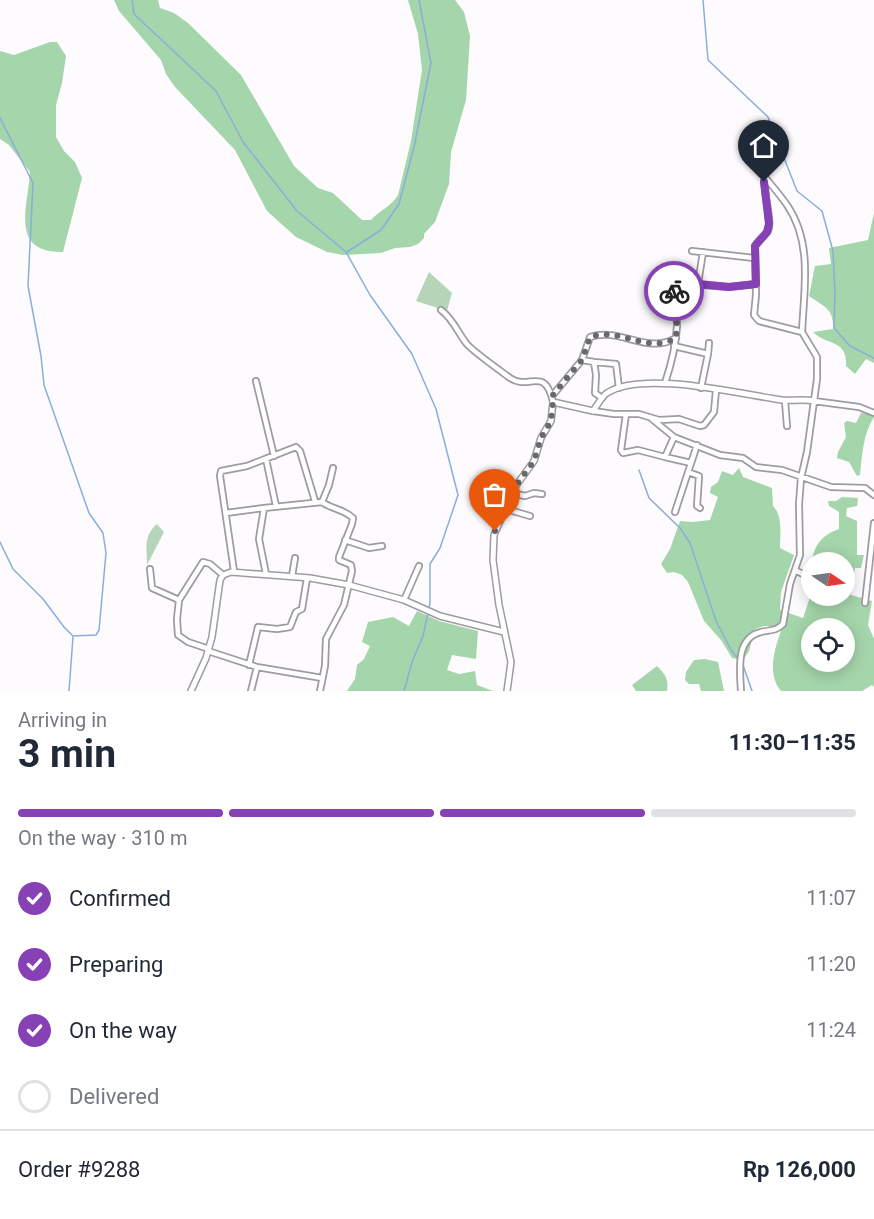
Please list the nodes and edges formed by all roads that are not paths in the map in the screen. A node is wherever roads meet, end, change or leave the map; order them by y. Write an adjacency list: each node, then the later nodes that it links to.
1 (759, 169): 2 (street)
2 (765, 177): 5 (street); 11 (street)
3 (692, 251): 4 (street)
4 (703, 252): 5 (street); 6 (street)
5 (754, 258): 7 (street)
6 (698, 284): 7 (street); 9 (street)
7 (756, 284): 11 (street)
8 (697, 298): 9 (street)
9 (675, 300): 12 (street)
10 (441, 310): 24 (street)
11 (802, 332): 25 (street)
12 (676, 338): 14 (street); 16 (street)
13 (709, 343): 15 (street)
14 (674, 346): 15 (street); 19 (street)
15 (708, 354): 21 (street)
16 (582, 360): 17 (street); 24 (street)
17 (594, 362): 20 (street); 23 (street)
18 (256, 381): 34 (street)
19 (666, 383): 20 (street); 21 (street)
20 (620, 388): 23 (street)
21 (701, 388): 22 (street)
22 (716, 390): 26 (street); 30 (street)
23 (602, 398): 27 (street)
24 (552, 399): 27 (street); 41 (street)
25 (814, 400): 26 (street); 28 (street); 40 (street)
26 (785, 401): 31 (street)
27 (593, 411): 29 (street)
28 (874, 413)
29 (626, 414): 30 (street); 35 (street)
30 (652, 419): 32 (street)
31 (788, 426)
32 (674, 437): 33 (street); 35 (street)
33 (697, 445): 37 (street); 40 (street)
34 (274, 456): 36 (street); 44 (street)
35 (665, 457): 37 (street)
36 (267, 459): 46 (street); 50 (street)
37 (691, 463): 39 (street)
38 (333, 468): 45 (street)
39 (688, 472): 48 (street); 51 (street)
40 (801, 478): 43 (street); 59 (street)
41 (512, 493): 42 (street); 49 (street)
42 (542, 494)
43 (874, 495)
44 (315, 501): 45 (street); 46 (street)
45 (322, 502): 54 (street)
46 (276, 506): 47 (street)
47 (264, 508): 50 (street); 62 (street)
48 (700, 508)
49 (506, 509): 52 (street); 71 (street)
50 (226, 513): 60 (street)
51 (675, 513)
52 (530, 516)
53 (874, 523): 63 (street)
54 (345, 540): 55 (street); 67 (street)
55 (382, 546)
56 (296, 558): 65 (street)
57 (418, 566): 69 (street)
58 (150, 569): 68 (street)
59 (795, 570): 61 (street); 80 (street)
60 (234, 572): 62 (street); 64 (street)
61 (801, 573)
62 (266, 574): 65 (street)
63 (871, 574): 70 (street)
64 (224, 575): 68 (street); 72 (street)
65 (292, 576): 66 (street)
66 (307, 578): 67 (street); 73 (street)
67 (349, 585): 69 (street); 75 (street)
68 (179, 600): 72 (street)
69 (404, 600): 71 (street)
70 (865, 603)
71 (504, 632): 79 (street)
72 (209, 650): 73 (street); 76 (street)
73 (249, 665): 74 (street)
74 (257, 667): 75 (street); 77 (street)
75 (322, 678): 78 (street)
76 (191, 691)
77 (251, 691)
78 (320, 691)
79 (507, 691)
80 (741, 691)

